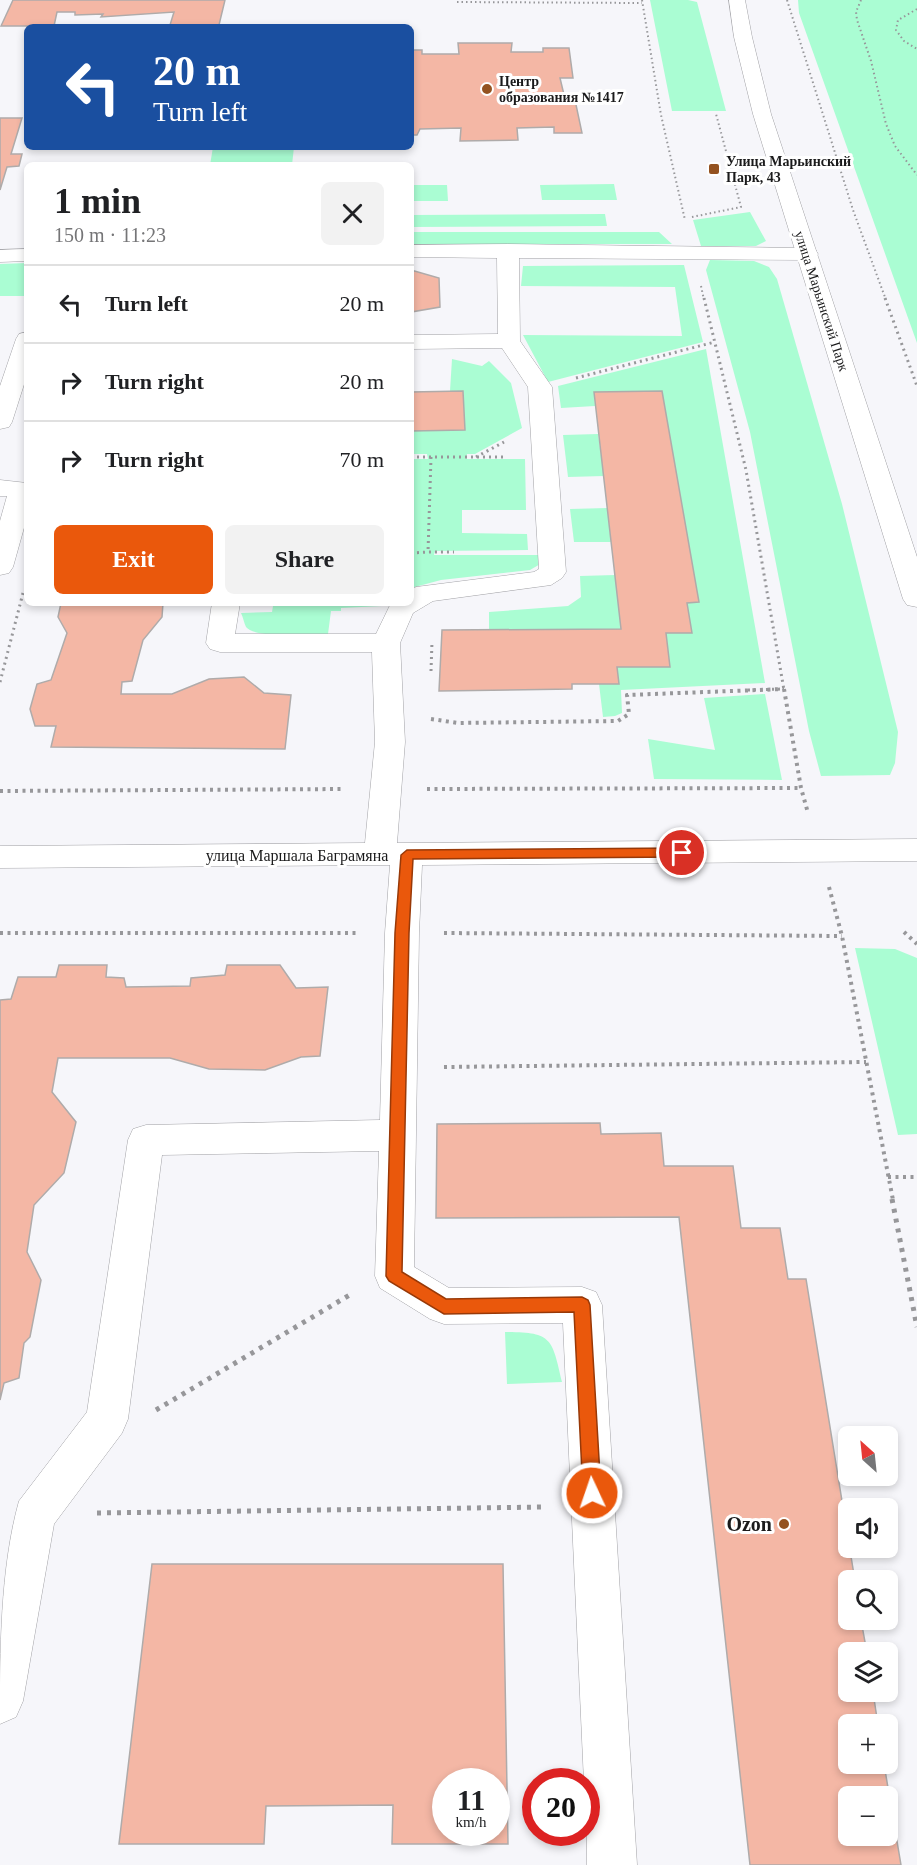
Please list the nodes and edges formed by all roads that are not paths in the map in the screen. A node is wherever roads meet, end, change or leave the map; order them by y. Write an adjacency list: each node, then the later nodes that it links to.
1 (737, 0): 4 (main road, улица Марьинский Парк)
2 (508, 250): 3 (main road); 4 (main road); 7 (main road)
3 (414, 251)
4 (807, 254): 13 (main road, улица Марьинский Парк)
5 (24, 255): 6 (main road)
6 (0, 256)
7 (509, 341): 8 (main road); 14 (main road)
8 (414, 342)
9 (24, 348): 10 (main road)
10 (0, 422)
11 (0, 489): 12 (main road)
12 (0, 567)
13 (917, 599)
14 (414, 600)
15 (226, 606): 17 (main road)
16 (406, 606): 17 (main road)
17 (386, 643): 19 (main road)
18 (917, 850): 19 (main road, улица Маршала Баграмяна)
19 (393, 855): 20 (main road, улица Маршала Баграмяна); 21 (main road)
20 (0, 857)
21 (397, 1135): 22 (main road); 23 (main road)
22 (0, 1701)
23 (612, 1865)

